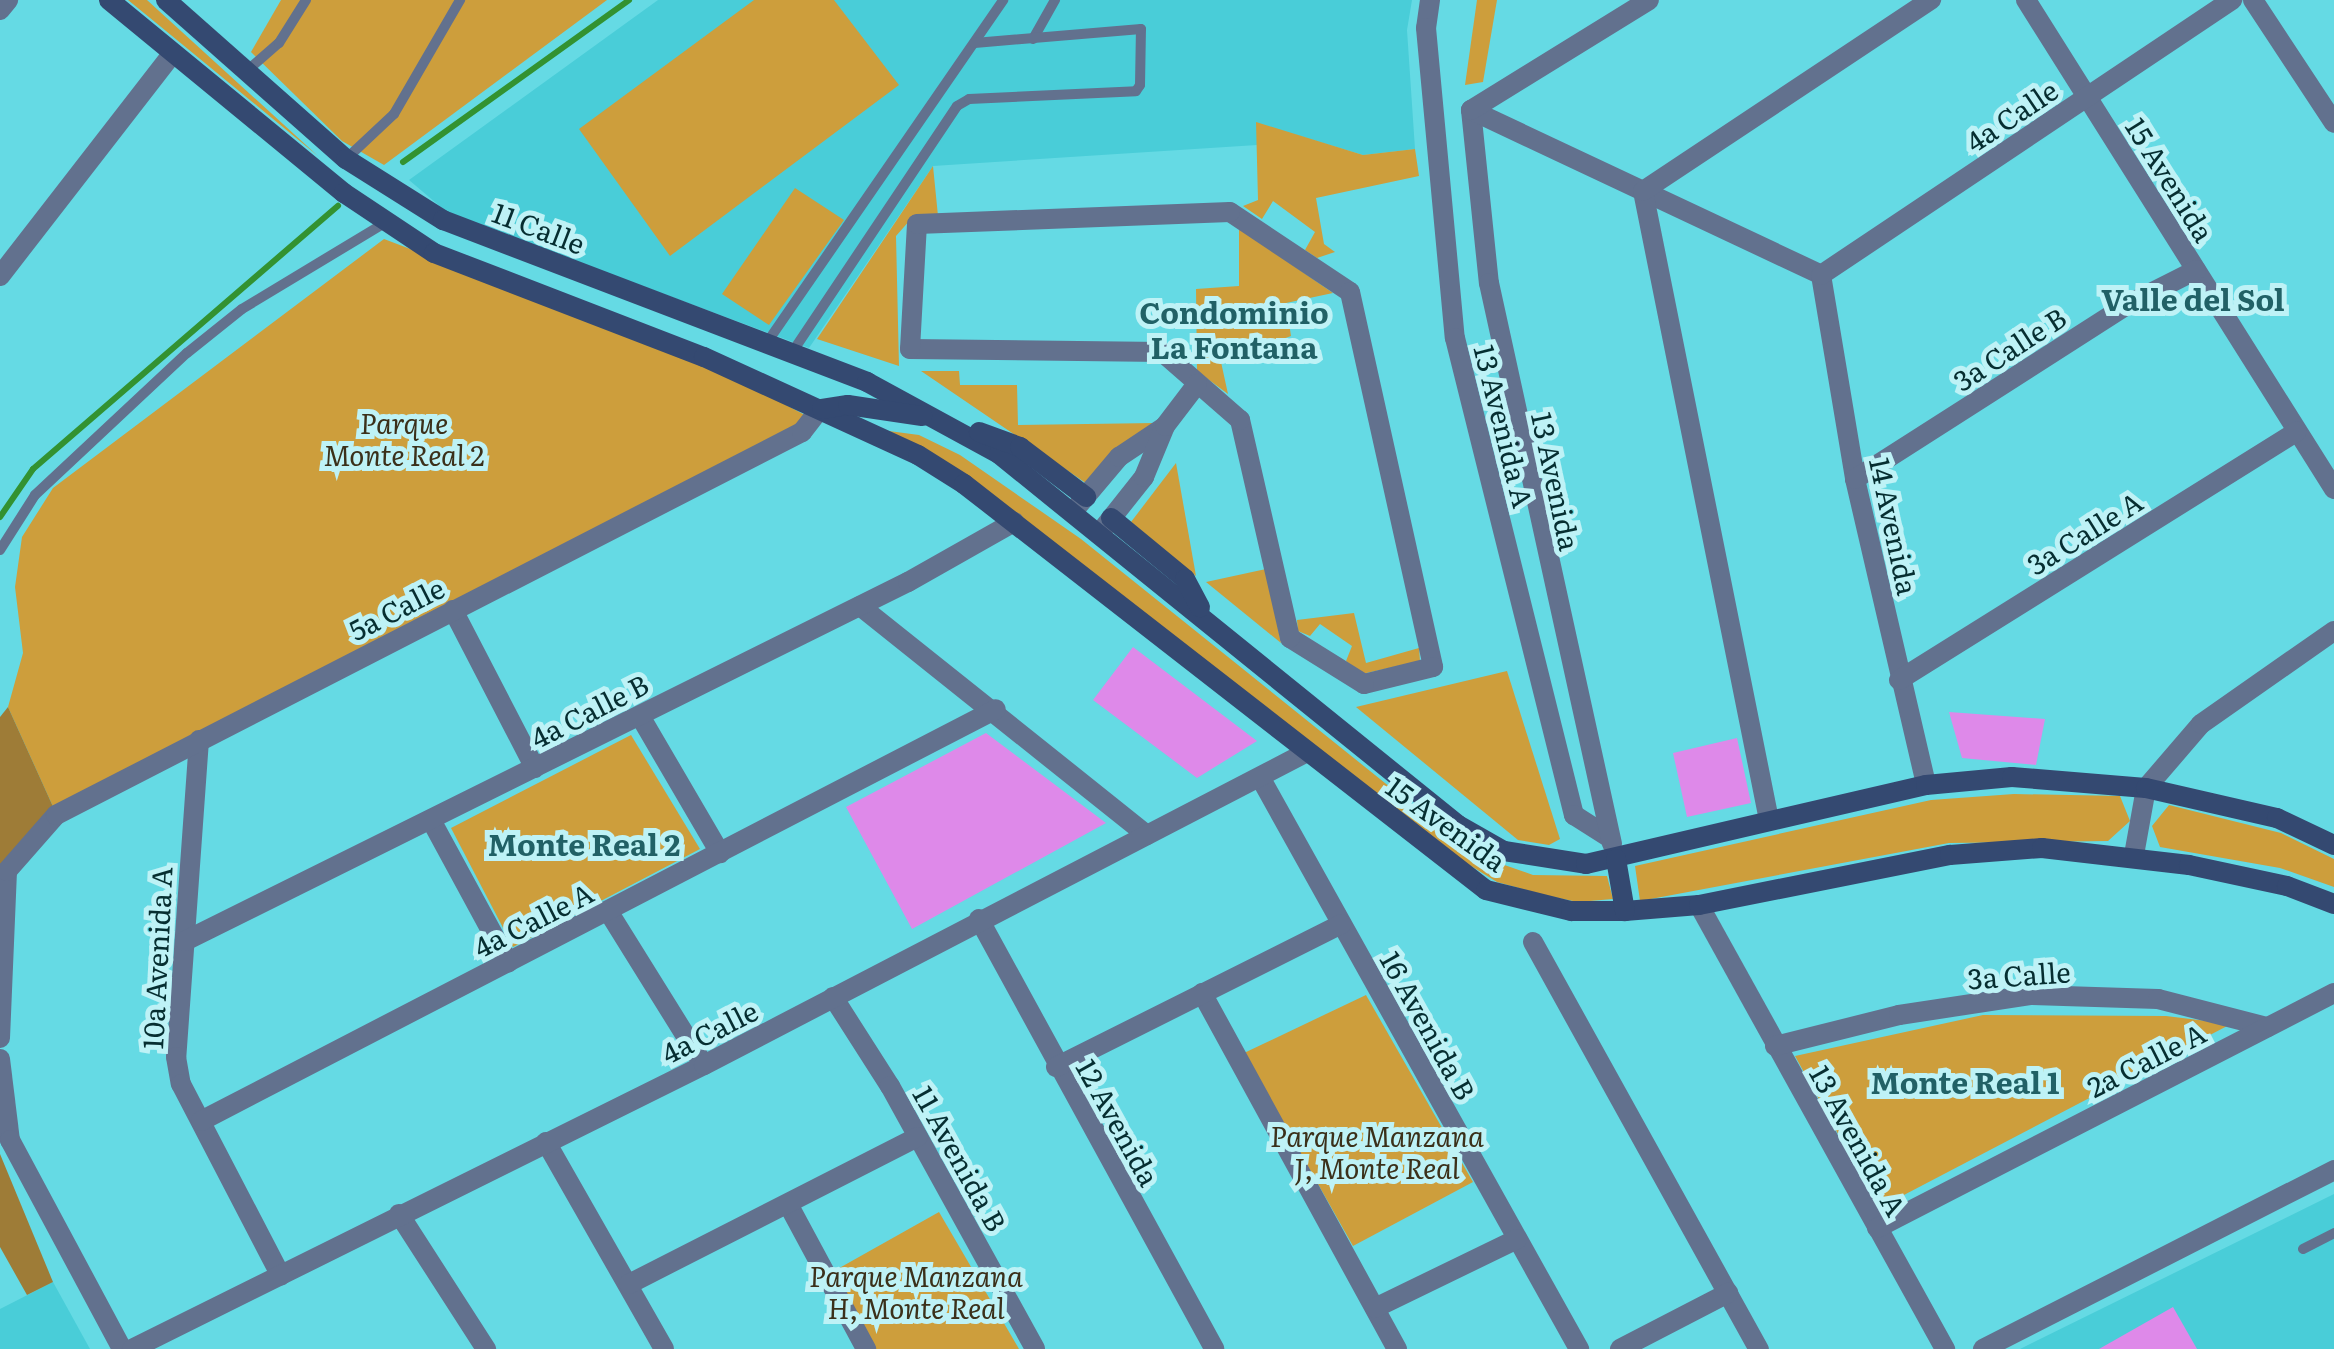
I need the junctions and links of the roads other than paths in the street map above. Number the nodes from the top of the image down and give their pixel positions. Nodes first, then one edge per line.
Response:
1 (8, 0) edge
2 (109, 0) edge
3 (166, 0) edge
4 (306, 0) edge
5 (460, 0) edge
6 (1003, 0) edge
7 (1056, 0) edge
8 (1430, 0) edge
9 (1649, 0) edge
10 (1931, 0) edge
11 (2026, 0) edge
12 (2232, 0) edge
13 (2253, 0) edge
14 (0, 10) edge
15 (1033, 39) junction
16 (974, 43) junction
17 (174, 53) junction
18 (250, 68) junction
19 (2087, 97) junction
20 (1471, 110) junction
21 (2334, 123) edge
22 (346, 158) junction
23 (1643, 191) junction
24 (387, 221) junction
25 (2196, 270) junction
26 (1822, 275) junction
27 (0, 276) edge
28 (766, 344) junction
29 (790, 355) junction
30 (1198, 384) junction
31 (820, 409) junction
32 (944, 420) junction
33 (1165, 426) junction
34 (2297, 431) junction
35 (1856, 479) junction
36 (2334, 489) edge
37 (1080, 504) junction
38 (1014, 522) junction
39 (1106, 525) junction
40 (0, 550) edge
41 (860, 606) junction
42 (453, 610) junction
43 (2334, 631) edge
44 (1899, 680) junction
45 (996, 710) junction
46 (640, 716) junction
47 (199, 740) junction
48 (1306, 752) junction
49 (535, 768) junction
50 (1261, 780) junction
51 (1926, 785) junction
52 (2146, 788) junction
53 (431, 820) junction
54 (1768, 820) junction
55 (1147, 835) junction
56 (1610, 838) junction
57 (2334, 845) edge
58 (720, 853) junction
59 (2134, 856) junction
60 (1616, 859) junction
61 (2334, 904) edge
62 (1698, 905) junction
63 (608, 911) junction
64 (1625, 912) junction
65 (979, 919) junction
66 (1340, 924) junction
67 (185, 941) junction
68 (1533, 942) dead end
69 (508, 962) junction
70 (2334, 993) edge
71 (1202, 994) junction
72 (833, 997) junction
73 (2268, 1028) junction
74 (0, 1038) edge
75 (1775, 1046) junction
76 (0, 1060) edge
77 (704, 1066) junction
78 (1056, 1067) junction
79 (201, 1121) junction
80 (918, 1136) junction
81 (546, 1142) junction
82 (2334, 1170) edge
83 (788, 1204) junction
84 (400, 1214) junction
85 (1877, 1228) junction
86 (2334, 1233) edge
87 (1517, 1238) junction
88 (2303, 1249) dead end
89 (281, 1276) junction
90 (628, 1284) junction
91 (1728, 1293) junction
92 (1374, 1308) junction
93 (122, 1349) edge
94 (132, 1349) edge
95 (486, 1349) edge
96 (664, 1349) edge
97 (866, 1349) edge
98 (1034, 1349) edge
99 (1214, 1349) edge
100 (1397, 1349) edge
101 (1579, 1349) edge
102 (1620, 1349) edge
103 (1759, 1349) edge
104 (1945, 1349) edge
105 (1982, 1349) edge

1 - 14 street
2 - 17 main road
3 - 18 main road, 11 Calle
4 - 18 lane
5 - 22 lane
6 - 16 lane
7 - 15 lane
8 - 56 street, 13 Avenida A
9 - 20 street
10 - 23 street
11 - 19 street, 15 Avenida
12 - 19 street, 4a Calle
13 - 21 street
15 - 16 lane
15 - 29 lane
16 - 28 lane
17 - 24 main road
17 - 27 street
18 - 22 main road, 11 Calle
19 - 25 street, 15 Avenida
19 - 26 street, 4a Calle
20 - 23 street
20 - 56 street, 13 Avenida
22 - 28 main road, 11 Calle
23 - 26 street
23 - 54 street
24 - 31 main road
24 - 40 lane
25 - 34 street, 15 Avenida
25 - 35 street, 3a Calle B
26 - 35 street, 14 Avenida
28 - 29 main road, 11 Calle
29 - 32 main road, 11 Calle
30 - 30 street
30 - 33 street
31 - 32 main road
31 - 38 main road, 15 Avenida
31 - 42 street, 5a Calle
32 - 37 main road, 15 Avenida
33 - 37 street
33 - 39 street
34 - 36 street, 15 Avenida
34 - 44 street, 3a Calle A
35 - 44 street, 14 Avenida
37 - 39 main road, 15 Avenida
38 - 41 street, 4a Calle B
38 - 48 main road, 15 Avenida
39 - 60 main road, 15 Avenida
41 - 45 street
41 - 46 street, 4a Calle B
42 - 47 street, 5a Calle
42 - 49 street
43 - 52 street
44 - 51 street, 14 Avenida
45 - 55 street
45 - 58 street, 4a Calle A
46 - 49 street, 4a Calle B
46 - 58 street
47 - 67 street, 10a Avenida A
47 - 74 street, 5a Calle
48 - 50 street, 4a Calle
48 - 64 main road, 15 Avenida
49 - 53 street, 4a Calle B
50 - 55 street, 4a Calle
50 - 66 street, 16 Avenida B
51 - 52 main road, 15 Avenida
51 - 54 main road, 15 Avenida
52 - 57 main road, 15 Avenida
52 - 59 street
53 - 67 street, 4a Calle B
53 - 69 street
54 - 60 main road, 15 Avenida
55 - 65 street, 4a Calle
56 - 60 street, 13 Avenida
58 - 63 street, 4a Calle A
59 - 61 main road, 15 Avenida
59 - 62 main road, 15 Avenida
60 - 64 main road
62 - 64 main road, 15 Avenida
62 - 75 street, 13 Avenida A
63 - 69 street, 4a Calle A
63 - 77 street
65 - 72 street, 4a Calle
65 - 78 street, 12 Avenida
66 - 71 street
66 - 87 street, 16 Avenida B
67 - 79 street, 10a Avenida A
68 - 91 street
69 - 79 street, 4a Calle A
70 - 73 street, 2a Calle A
71 - 78 street
71 - 92 street
72 - 77 street, 4a Calle
72 - 80 street, 11 Avenida B
73 - 75 street, 3a Calle
73 - 85 street, 2a Calle A
75 - 85 street, 13 Avenida A
76 - 93 street
77 - 81 street, 4a Calle
78 - 99 street, 12 Avenida
79 - 89 street, 10a Avenida A
80 - 83 street
80 - 98 street, 11 Avenida B
81 - 84 street, 4a Calle
81 - 90 street
82 - 105 street
83 - 90 street
83 - 97 street
84 - 89 street, 4a Calle
84 - 95 street
85 - 104 street, 13 Avenida A
86 - 88 lane
87 - 92 street
87 - 101 street, 16 Avenida B
89 - 94 street, 4a Calle
90 - 96 street
91 - 102 street
91 - 103 street
92 - 100 street

